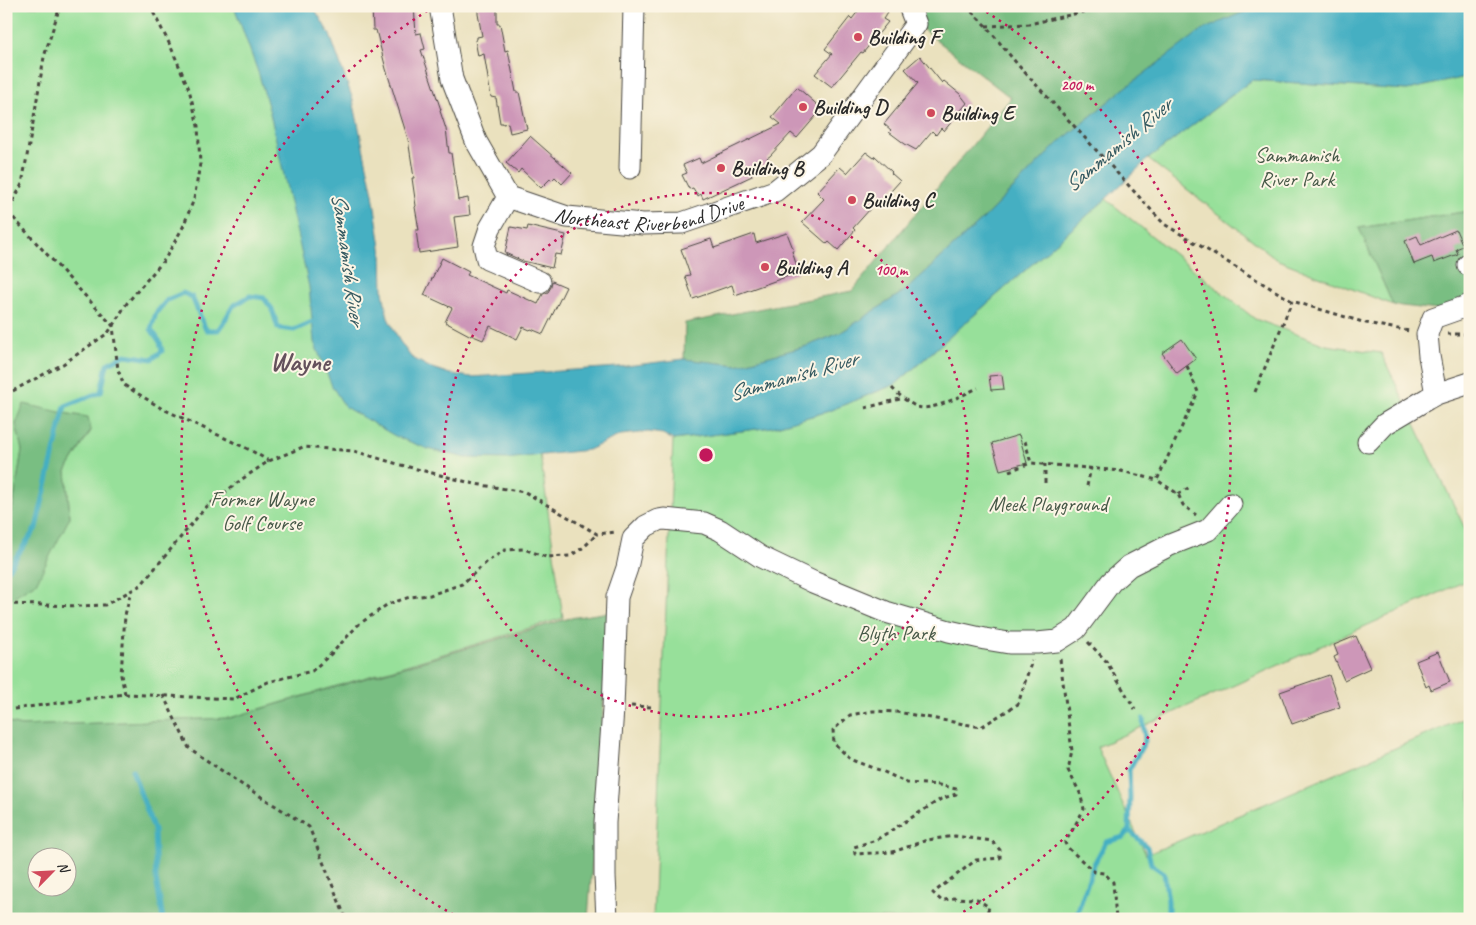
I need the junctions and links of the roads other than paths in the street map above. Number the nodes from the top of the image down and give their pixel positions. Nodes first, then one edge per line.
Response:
1 (440, 6) edge
2 (634, 6) edge
3 (912, 15) edge
4 (630, 168) dead end
5 (508, 197) junction
6 (540, 282) dead end
7 (1470, 305) edge
8 (1470, 383) edge
9 (1436, 394) junction
10 (1368, 442) dead end
11 (1231, 504) dead end
12 (607, 919) edge

1 - 5 street
2 - 4 street
3 - 5 street, Northeast Riverbend Drive
5 - 6 street
7 - 9 street
8 - 9 street
9 - 10 street
11 - 12 street

